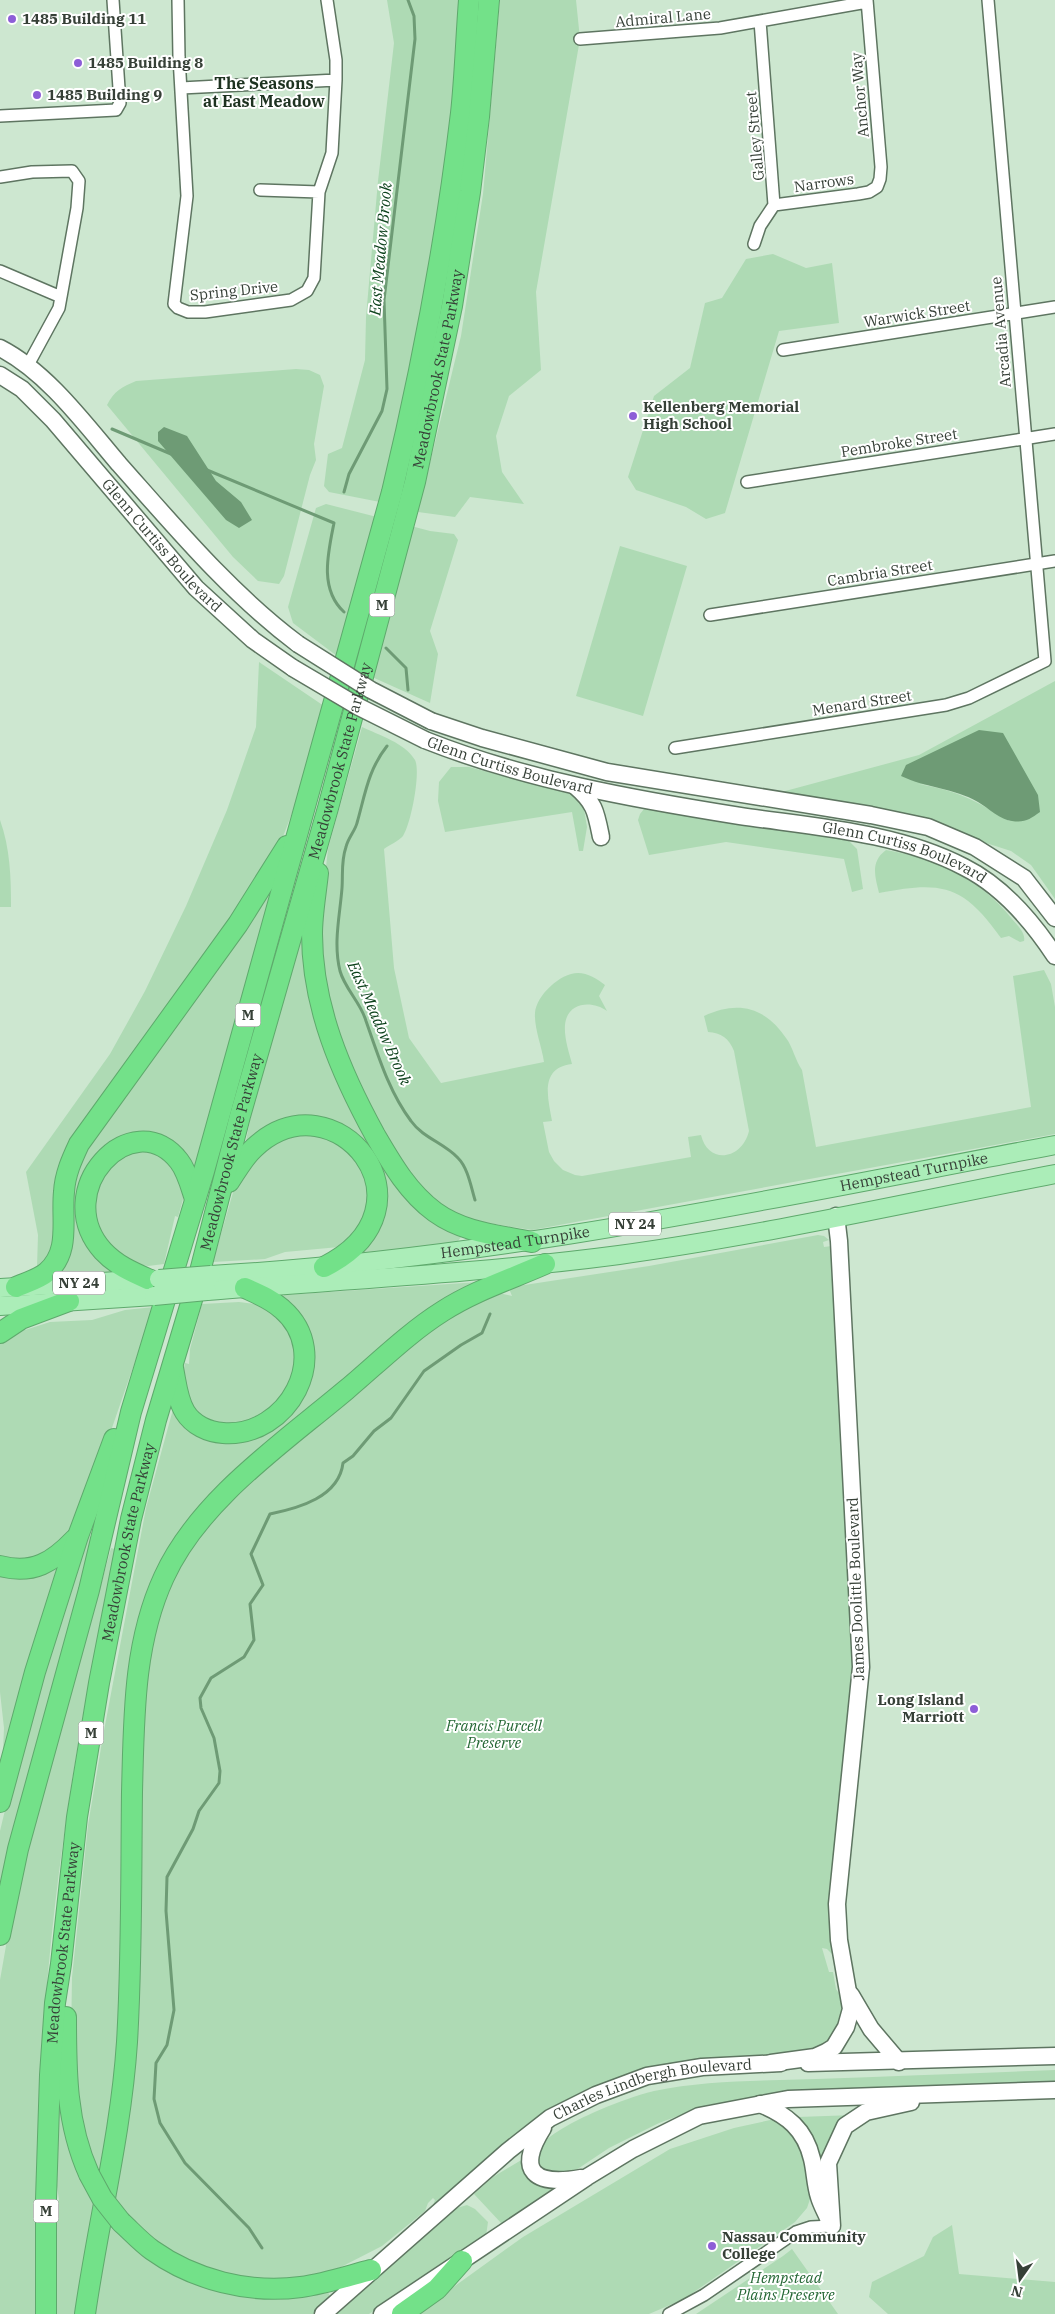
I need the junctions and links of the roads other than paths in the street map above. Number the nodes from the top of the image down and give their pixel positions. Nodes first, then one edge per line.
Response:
1 (113, 0) edge
2 (178, 0) edge
3 (327, 0) edge
4 (469, 0) edge
5 (489, 0) edge
6 (988, 0) edge
7 (867, 1) edge
8 (760, 21) junction
9 (580, 39) dead end
10 (336, 80) junction
11 (181, 88) junction
12 (0, 116) edge
13 (0, 177) edge
14 (260, 190) dead end
15 (881, 190) joint
16 (319, 192) junction
17 (774, 205) junction
18 (754, 244) dead end
19 (0, 272) edge
20 (61, 297) junction
21 (1055, 307) edge
22 (1015, 313) junction
23 (0, 348) edge
24 (783, 350) dead end
25 (28, 365) junction
26 (0, 375) edge
27 (1055, 434) edge
28 (1026, 438) junction
29 (747, 482) dead end
30 (1055, 561) edge
31 (1036, 564) junction
32 (710, 615) dead end
33 (1045, 661) joint
34 (674, 748) dead end
35 (524, 749) junction
36 (485, 761) junction
37 (575, 786) junction
38 (298, 830) junction
39 (320, 835) junction
40 (601, 837) dead end
41 (1055, 918) edge
42 (1055, 956) edge
43 (1055, 1145) edge
44 (1055, 1174) edge
45 (219, 1198) junction
46 (195, 1199) junction
47 (836, 1216) junction
48 (532, 1242) junction
49 (545, 1264) junction
50 (324, 1267) junction
51 (209, 1283) junction
52 (154, 1285) junction
53 (8, 1288) edge
54 (245, 1288) junction
55 (69, 1301) junction
56 (0, 1306) edge
57 (160, 1317) junction
58 (0, 1333) edge
59 (173, 1363) junction
60 (78, 1536) junction
61 (0, 1566) edge
62 (0, 1802) edge
63 (0, 1935) edge
64 (63, 1941) junction
65 (849, 1990) junction
66 (1055, 2056) edge
67 (899, 2062) junction
68 (771, 2063) junction
69 (1055, 2090) edge
70 (956, 2093) junction
71 (760, 2104) junction
72 (550, 2118) junction
73 (587, 2177) junction
74 (832, 2226) junction
75 (462, 2260) junction
76 (371, 2270) junction
77 (46, 2314) edge
78 (85, 2314) edge
79 (323, 2314) edge
80 (382, 2314) edge
81 (402, 2314) edge
82 (669, 2314) edge

1 - 12 street
2 - 11 street, Spring Drive
3 - 10 street, Spring Drive
4 - 38 highway, Meadowbrook State Parkway / M
5 - 39 highway, Meadowbrook State Parkway / M
6 - 22 street, Arcadia Avenue
7 - 8 street, Admiral Lane
7 - 15 street, Anchor Way
8 - 9 street, Admiral Lane
8 - 17 street, Galley Street
10 - 11 street
10 - 16 street, Spring Drive
11 - 16 street, Spring Drive
13 - 20 street
14 - 16 street
15 - 17 street, Narrows
17 - 18 street
19 - 20 street
20 - 25 street
21 - 22 street, Warwick Street
22 - 24 street, Warwick Street
22 - 28 street, Arcadia Avenue
23 - 25 main road, Glenn Curtiss Boulevard
25 - 35 main road, Glenn Curtiss Boulevard, bridge
26 - 36 main road, Glenn Curtiss Boulevard, bridge
27 - 28 street, Pembroke Street
28 - 29 street, Pembroke Street
28 - 31 street, Arcadia Avenue
30 - 31 street, Cambria Street
31 - 32 street, Cambria Street
31 - 33 street, Arcadia Avenue
33 - 34 street, Menard Street
35 - 36 main road
35 - 41 main road, Glenn Curtiss Boulevard
36 - 37 main road, Glenn Curtiss Boulevard
37 - 40 main road
37 - 42 main road, Glenn Curtiss Boulevard
38 - 46 highway, Meadowbrook State Parkway / M
38 - 53 highway
39 - 45 highway, Meadowbrook State Parkway / M
39 - 48 highway
43 - 48 main road, Hempstead Turnpike / NY 24
44 - 47 main road, Hempstead Turnpike / NY 24
45 - 50 highway
45 - 59 highway, Meadowbrook State Parkway / M
46 - 52 highway
46 - 57 highway, Meadowbrook State Parkway / M
47 - 49 main road, Hempstead Turnpike / NY 24
47 - 65 main road, James Doolittle Boulevard
48 - 50 main road, Hempstead Turnpike / NY 24
49 - 54 main road, Hempstead Turnpike / NY 24
49 - 78 highway
50 - 51 main road, Hempstead Turnpike / NY 24
51 - 52 main road, Hempstead Turnpike / NY 24, bridge
51 - 54 main road, Hempstead Turnpike / NY 24
52 - 53 main road, Hempstead Turnpike / NY 24
52 - 55 main road, Hempstead Turnpike / NY 24
54 - 59 highway
55 - 56 main road, Hempstead Turnpike / NY 24
55 - 58 highway
57 - 60 highway
57 - 63 highway, Meadowbrook State Parkway / M
59 - 64 highway, Meadowbrook State Parkway / M
60 - 61 highway
60 - 62 highway
64 - 76 highway, bridge
64 - 77 highway, Meadowbrook State Parkway / M
65 - 67 main road, James Doolittle Boulevard
65 - 68 main road, James Doolittle Boulevard
66 - 67 main road, Charles Lindbergh Boulevard
67 - 68 main road, Charles Lindbergh Boulevard
68 - 72 main road, Charles Lindbergh Boulevard
69 - 70 main road
70 - 71 main road
70 - 74 main road
71 - 73 main road
71 - 74 main road
72 - 73 main road
72 - 76 main road, Charles Lindbergh Boulevard
73 - 75 main road
74 - 82 street
75 - 80 main road
75 - 81 highway
76 - 79 main road, Charles Lindbergh Boulevard

